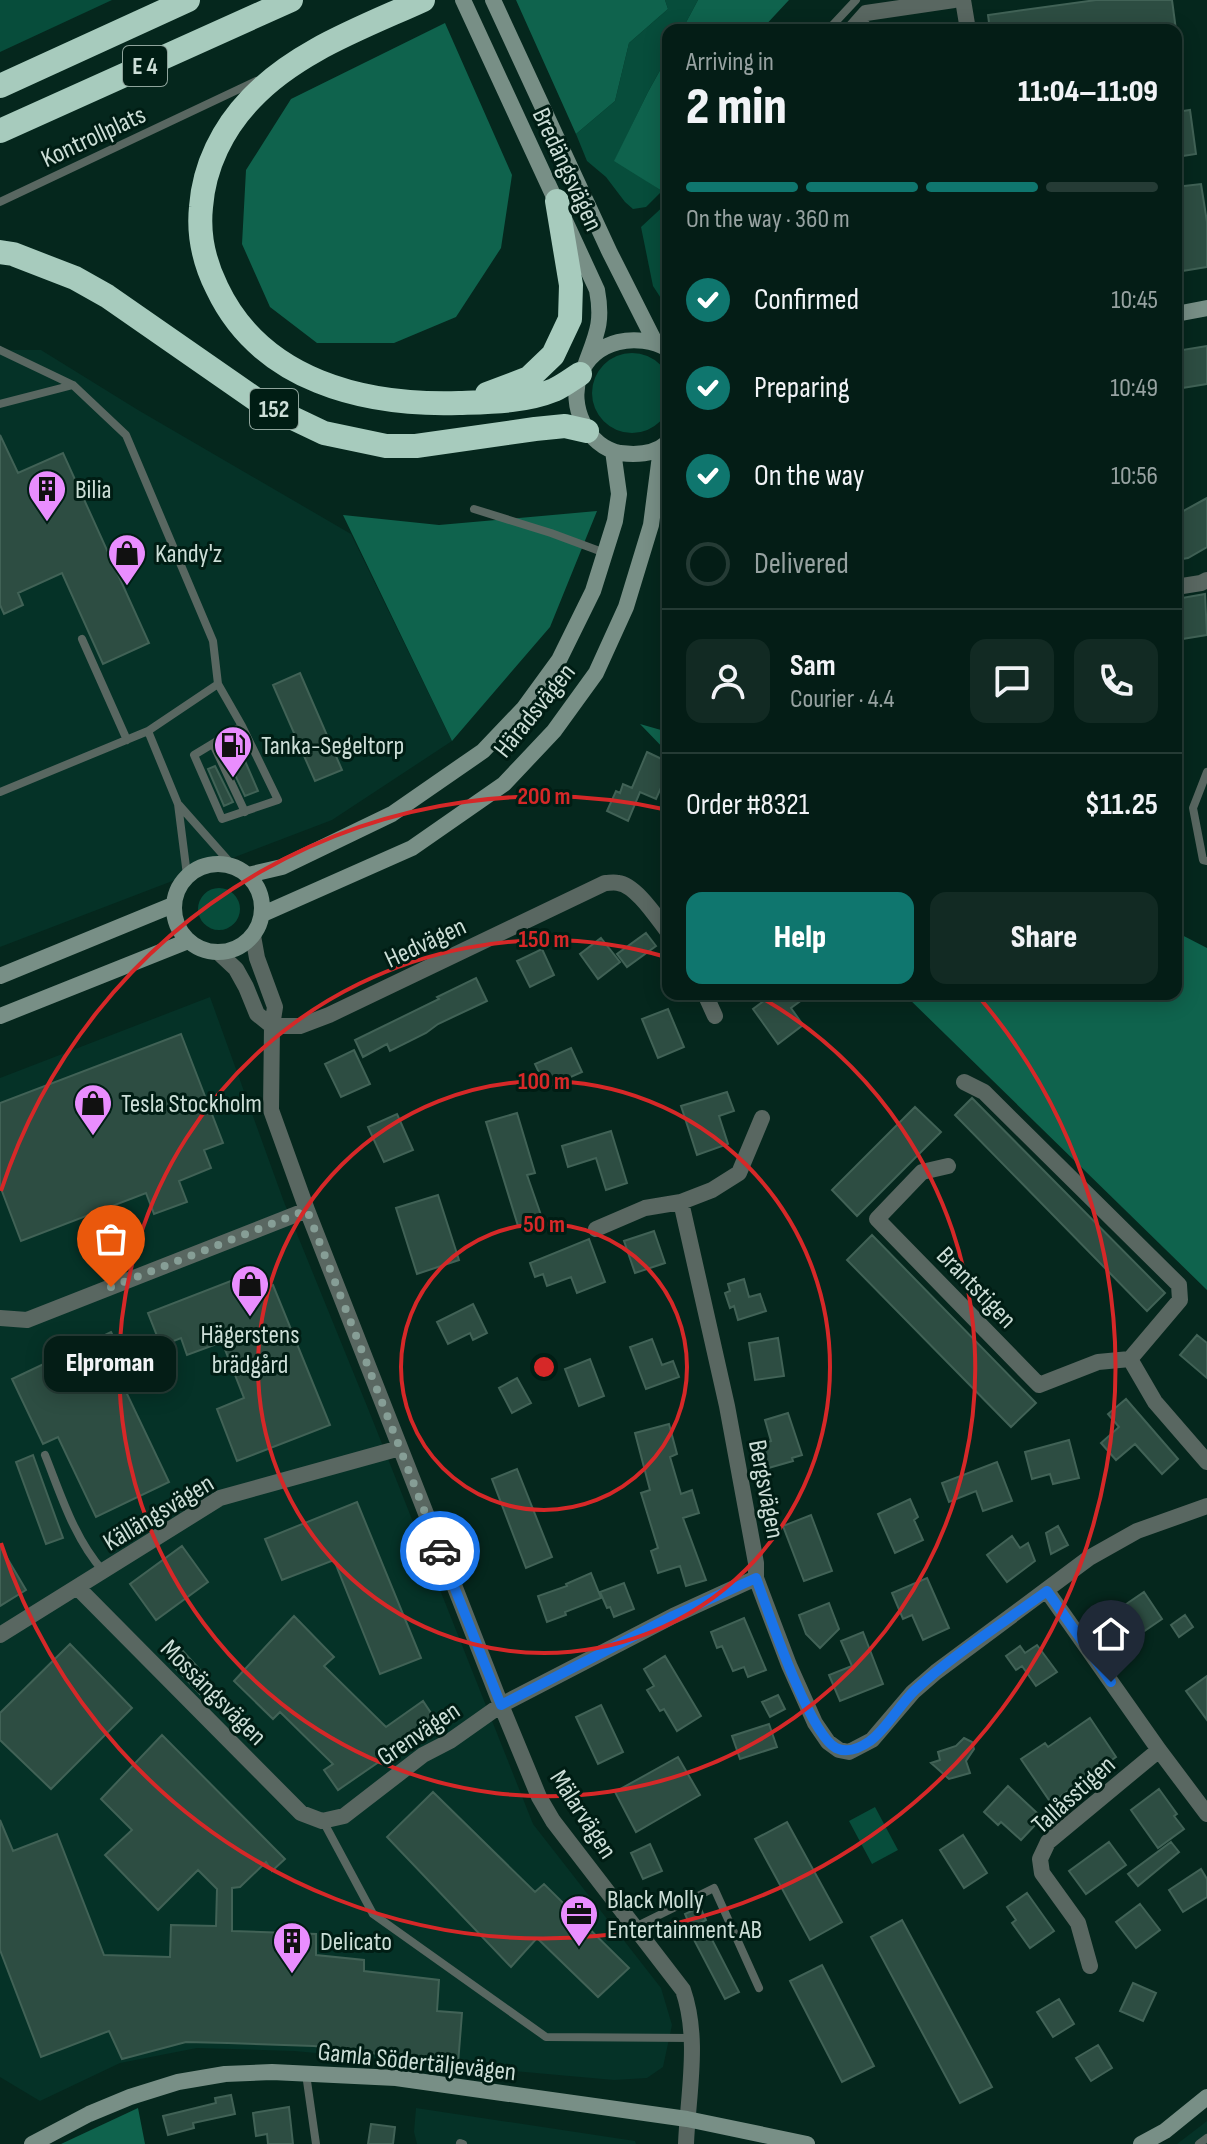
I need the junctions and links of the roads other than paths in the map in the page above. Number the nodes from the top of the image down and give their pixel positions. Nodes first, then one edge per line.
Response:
1 (188, 0) edge
2 (291, 0) edge
3 (423, 0) edge
4 (463, 0) edge
5 (493, 0) edge
6 (856, 0) edge
7 (954, 0) edge
8 (963, 0) edge
9 (834, 24) edge
10 (856, 24) edge
11 (967, 24) edge
12 (290, 65) junction
13 (0, 86) edge
14 (0, 131) edge
15 (557, 201) junction
16 (0, 202) edge
17 (0, 252) edge
18 (1207, 308) edge
19 (1182, 313) edge
20 (662, 346) edge
21 (0, 350) edge
22 (583, 368) junction
23 (73, 385) junction
24 (465, 403) junction
25 (0, 404) edge
26 (587, 431) junction
27 (662, 447) edge
28 (613, 451) junction
29 (662, 463) edge
30 (474, 509) dead end
31 (605, 553) junction
32 (1207, 580) edge
33 (1182, 586) edge
34 (82, 639) dead end
35 (218, 684) junction
36 (242, 726) junction
37 (148, 731) junction
38 (127, 740) junction
39 (213, 744) junction
40 (1207, 772) edge
41 (0, 792) edge
42 (178, 804) junction
43 (245, 812) junction
44 (1207, 861) edge
45 (240, 870) junction
46 (187, 875) junction
47 (173, 905) junction
48 (263, 914) junction
49 (662, 924) edge
50 (253, 936) junction
51 (188, 941) junction
52 (220, 954) junction
53 (0, 976) edge
54 (708, 1000) edge
55 (0, 1016) edge
56 (715, 1016) dead end
57 (272, 1026) junction
58 (964, 1082) dead end
59 (762, 1118) dead end
60 (948, 1166) dead end
61 (681, 1202) junction
62 (307, 1210) junction
63 (596, 1229) dead end
64 (0, 1318) edge
65 (1130, 1359) junction
66 (400, 1448) junction
67 (45, 1455) dead end
68 (1207, 1462) edge
69 (1207, 1506) edge
70 (104, 1571) junction
71 (756, 1578) junction
72 (78, 1588) junction
73 (1047, 1591) junction
74 (0, 1635) edge
75 (501, 1705) junction
76 (1159, 1750) junction
77 (1207, 1814) edge
78 (322, 1821) junction
79 (635, 1927) junction
80 (1090, 1966) dead end
81 (759, 1988) dead end
82 (692, 2038) junction
83 (306, 2073) junction
84 (1207, 2097) edge
85 (687, 2119) junction
86 (1207, 2138) edge
87 (32, 2144) edge
88 (316, 2144) edge
89 (686, 2144) edge
90 (807, 2144) edge
91 (1141, 2144) edge
92 (1199, 2144) edge

1 - 13 highway, E 4
2 - 14 highway, E 4
3 - 12 highway
4 - 15 main road, Bredängsvägen
5 - 20 main road, Bredängsvägen
6 - 9 lane
7 - 10 street
8 - 11 street
12 - 16 lane, Kontrollplats
12 - 24 highway
15 - 22 main road, Bredängsvägen
15 - 24 highway
17 - 26 highway, 152
18 - 19 main road
20 - 22 main road
21 - 23 lane
22 - 24 highway
22 - 26 main road, Bredängsvägen
23 - 25 lane
23 - 35 lane
26 - 28 main road
27 - 28 main road
28 - 31 main road, Häradsvägen
29 - 48 main road, Häradsvägen
30 - 31 lane
31 - 45 main road, Häradsvägen
32 - 33 street
34 - 38 lane
35 - 36 lane
35 - 37 lane
36 - 39 lane
36 - 43 lane
37 - 38 lane
37 - 42 lane
38 - 41 lane
39 - 43 lane
39 - 43 lane
40 - 44 lane
42 - 45 lane
42 - 46 lane
45 - 46 main road
45 - 48 main road
46 - 47 main road
47 - 51 main road
47 - 53 main road
48 - 50 main road
49 - 57 street, Hedvägen
50 - 52 main road
50 - 57 street, Mälarvägen
51 - 52 main road
51 - 55 main road
52 - 57 street
54 - 56 street
57 - 62 street, Mälarvägen
58 - 65 street
59 - 61 street
60 - 65 street, Brantstigen
61 - 63 street
61 - 71 street, Bergsvägen
62 - 64 street
62 - 66 street, Mälarvägen
65 - 68 street
66 - 70 street, Källängsvägen
66 - 75 street, Mälarvägen
67 - 70 lane
69 - 73 street, Bergsvägen
70 - 72 street, Källängsvägen
71 - 73 street, Bergsvägen
71 - 75 street, Grenvägen
72 - 74 street, Källängsvägen
72 - 78 street, Mossängsvägen
73 - 76 street
75 - 78 street, Grenvägen
75 - 79 street, Mälarvägen
76 - 77 street
76 - 80 street, Tallåsstigen
78 - 82 lane
79 - 81 lane
79 - 82 street, Mälarvägen
82 - 85 street, Mälarvägen
83 - 85 main road, Gamla Södertäljevägen
83 - 87 main road, Gamla Södertäljevägen
83 - 88 lane
84 - 91 main road
85 - 89 street, Mälarvägen
85 - 90 main road, Gamla Södertäljevägen
86 - 92 lane

